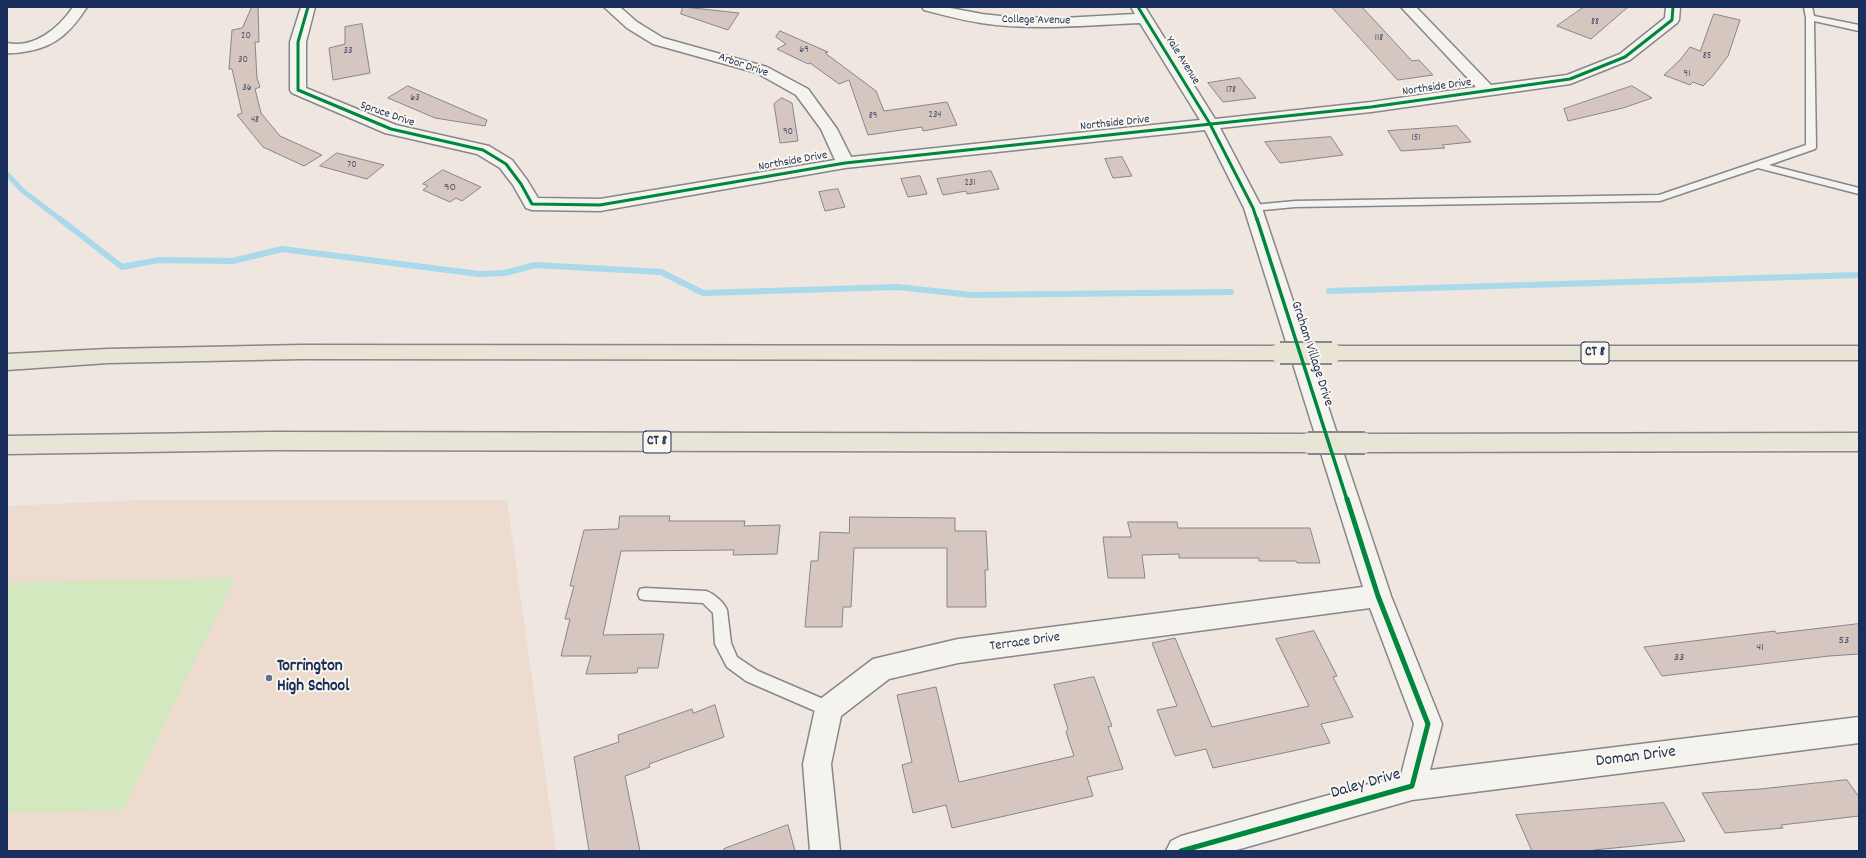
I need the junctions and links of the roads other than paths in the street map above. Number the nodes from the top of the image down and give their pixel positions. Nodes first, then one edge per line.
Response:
1 (80, 7) edge
2 (308, 7) edge
3 (611, 7) edge
4 (929, 7) edge
5 (1408, 7) edge
6 (1673, 7) edge
7 (1808, 7) edge
8 (1141, 12) edge
9 (1810, 18) junction
10 (1859, 28) edge
11 (7, 48) edge
12 (1488, 91) junction
13 (1210, 124) junction
14 (845, 163) junction
15 (1758, 165) junction
16 (1859, 191) edge
17 (532, 204) joint
18 (1253, 208) junction
19 (1859, 353) edge
20 (7, 362) edge
21 (1859, 442) edge
22 (7, 445) edge
23 (645, 594) dead end
24 (1378, 596) junction
25 (829, 709) junction
26 (1859, 730) edge
27 (1412, 786) junction
28 (1197, 849) edge
29 (826, 851) edge

1 - 11 street
2 - 17 street, Spruce Drive
3 - 14 street, Arbor Drive
4 - 8 street, College Avenue
5 - 12 street
6 - 12 street, Northside Drive
7 - 9 lane
8 - 13 street, Yale Avenue
9 - 10 lane
9 - 15 lane
12 - 13 street, Northside Drive
13 - 14 street, Northside Drive
13 - 18 street, Graham Village Drive
14 - 17 street, Northside Drive
15 - 16 lane
15 - 18 lane
18 - 24 street, Graham Village Drive
19 - 20 highway, CT 8, bridge
21 - 22 highway, CT 8, bridge
23 - 25 lane
24 - 25 street, Terrace Drive
24 - 27 street, Daley Drive
25 - 29 street
26 - 27 street, Doman Drive
27 - 28 street, Daley Drive

